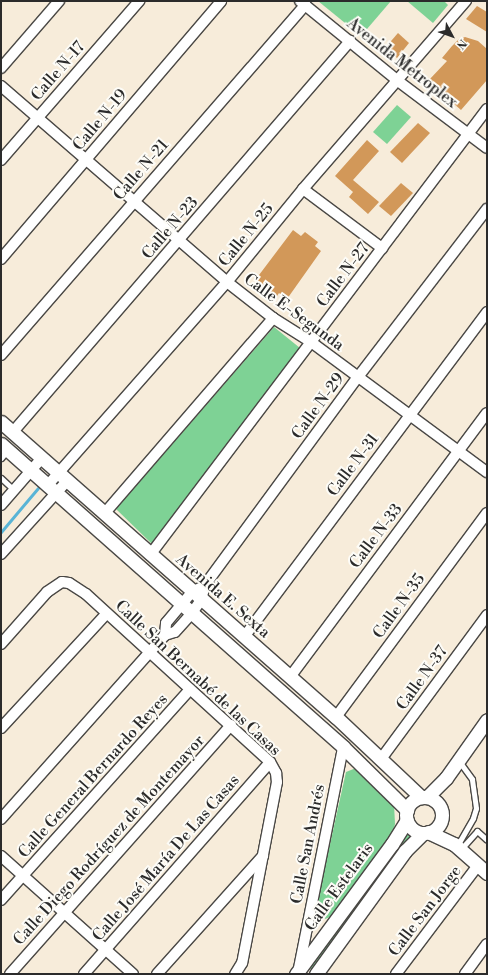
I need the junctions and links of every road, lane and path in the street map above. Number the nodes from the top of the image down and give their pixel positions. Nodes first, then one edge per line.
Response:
1 (60, 1) edge
2 (139, 1) edge
3 (221, 1) edge
4 (466, 1) edge
5 (302, 3) edge
6 (350, 42) junction
7 (1, 68) edge
8 (398, 81) junction
9 (1, 86) edge
10 (487, 109) edge
11 (37, 118) junction
12 (468, 134) junction
13 (487, 148) edge
14 (1, 160) edge
15 (86, 160) junction
16 (303, 189) junction
17 (134, 202) junction
18 (487, 209) edge
19 (179, 241) junction
20 (382, 248) junction
21 (1, 259) edge
22 (227, 282) junction
23 (487, 312) edge
24 (274, 318) junction
25 (311, 342) junction
26 (1, 354) edge
27 (358, 377) junction
28 (487, 413) edge
29 (410, 414) junction
30 (1, 422) edge
31 (12, 433) junction
32 (3, 451) edge
33 (459, 451) junction
34 (41, 459) junction
35 (30, 471) junction
36 (487, 472) edge
37 (1, 478) edge
38 (62, 478) junction
39 (14, 490) junction
40 (51, 490) junction
41 (1, 505) edge
42 (487, 513) edge
43 (104, 514) junction
44 (1, 554) edge
45 (150, 555) junction
46 (196, 596) junction
47 (186, 609) junction
48 (107, 613) junction
49 (487, 615) edge
50 (244, 637) junction
51 (1, 644) edge
52 (150, 653) junction
53 (290, 676) junction
54 (190, 689) junction
55 (336, 717) junction
56 (487, 720) edge
57 (231, 725) junction
58 (1, 728) edge
59 (343, 746) junction
60 (381, 759) junction
61 (458, 760) junction
62 (270, 762) junction
63 (446, 778) junction
64 (424, 797) junction
65 (441, 813) junction
66 (407, 815) junction
67 (1, 819) edge
68 (425, 832) junction
69 (487, 840) edge
70 (457, 847) junction
71 (1, 856) edge
72 (263, 856) junction
73 (482, 869) edge
74 (23, 876) junction
75 (1, 900) edge
76 (64, 913) junction
77 (487, 944) edge
78 (106, 950) junction
79 (297, 972) edge
80 (10, 974) edge
81 (84, 974) edge
82 (133, 974) edge
83 (157, 974) edge
84 (235, 974) edge
85 (316, 974) edge
86 (396, 974) edge
87 (465, 974) edge

1 - 7 street
2 - 11 street, Calle N-17
3 - 15 street, Calle N-19
4 - 8 street, Calle N-25
5 - 6 street, Avenida Metroplex
5 - 17 street, Calle N-21
6 - 8 street, Avenida Metroplex
6 - 19 street, Calle N-23
8 - 12 street, Avenida Metroplex
8 - 16 street, Calle N-25
9 - 11 street, Calle E-Segunda
10 - 12 street, Calle N-27
11 - 14 street, Calle N-17
11 - 15 street, Calle E-Segunda
12 - 13 street, Avenida Metroplex
12 - 20 street, Calle N-27
15 - 17 street, Calle E-Segunda
15 - 21 street, Calle N-19
16 - 20 street
16 - 22 street, Calle N-25
17 - 19 street, Calle E-Segunda
17 - 26 street, Calle N-21
18 - 27 street, Calle N-29
19 - 22 street, Calle E-Segunda
19 - 31 street, Calle N-23
20 - 25 street, Calle N-27
22 - 24 street, Calle E-Segunda
22 - 38 street, Calle N-25
23 - 29 street, Calle N-31
24 - 25 street, Calle E-Segunda
24 - 43 street
25 - 27 street, Calle E-Segunda
25 - 45 street, Calle N-27
27 - 29 street, Calle E-Segunda
27 - 46 street, Calle N-29
28 - 33 street, Calle N-33
29 - 33 street, Calle E-Segunda
29 - 50 street, Calle N-31
30 - 31 street, Avenida E. Sexta
31 - 34 street, Avenida E. Sexta
32 - 35 street
33 - 36 street, Calle E-Segunda
33 - 53 street, Calle N-33
34 - 35 street
34 - 38 street, Avenida E. Sexta
35 - 39 street
35 - 40 street
37 - 39 lane
38 - 40 street, Calle N-25
38 - 43 street, Avenida E. Sexta
39 - 41 street
40 - 44 street, Calle N-25
40 - 47 street
42 - 55 street, Calle N-35
43 - 45 street, Avenida E. Sexta
45 - 46 street, Avenida E. Sexta
46 - 47 street
46 - 50 street, Avenida E. Sexta
47 - 52 street
47 - 59 street
48 - 51 street, Calle San Bernabé de las Casas
48 - 52 street, Calle San Bernabé de las Casas
48 - 58 street
49 - 60 street, Calle N-37
50 - 53 street, Avenida E. Sexta
52 - 54 street, Calle San Bernabé de las Casas
52 - 67 street
53 - 55 street, Avenida E. Sexta
54 - 57 street, Calle San Bernabé de las Casas
54 - 74 street, Calle General Bernardo Reyes
55 - 60 street, Avenida E. Sexta
56 - 61 street
57 - 62 street, Calle San Bernabé de las Casas
57 - 76 street, Calle Diego Rodríguez de Montemayor
59 - 66 street
59 - 79 street, Calle San Andrés
60 - 64 street, Avenida E. Sexta
61 - 63 street
61 - 70 lane
62 - 72 street, Calle San Bernabé de las Casas
62 - 78 street, Calle José María De Las Casas
63 - 64 street
63 - 65 street
64 - 65 street
64 - 66 street
65 - 68 street
65 - 70 street
66 - 68 street
66 - 79 street, Calle Estelaris
68 - 70 street
68 - 85 street, Calle Estelaris
69 - 70 lane
70 - 73 street
71 - 74 street
72 - 83 street
72 - 84 street, Calle San Bernabé de las Casas
73 - 86 street, Calle San Jorge
74 - 75 street, Calle General Bernardo Reyes
74 - 76 street
76 - 78 street
76 - 80 street, Calle Diego Rodríguez de Montemayor
77 - 87 street
78 - 81 street, Calle José María De Las Casas
78 - 82 street

